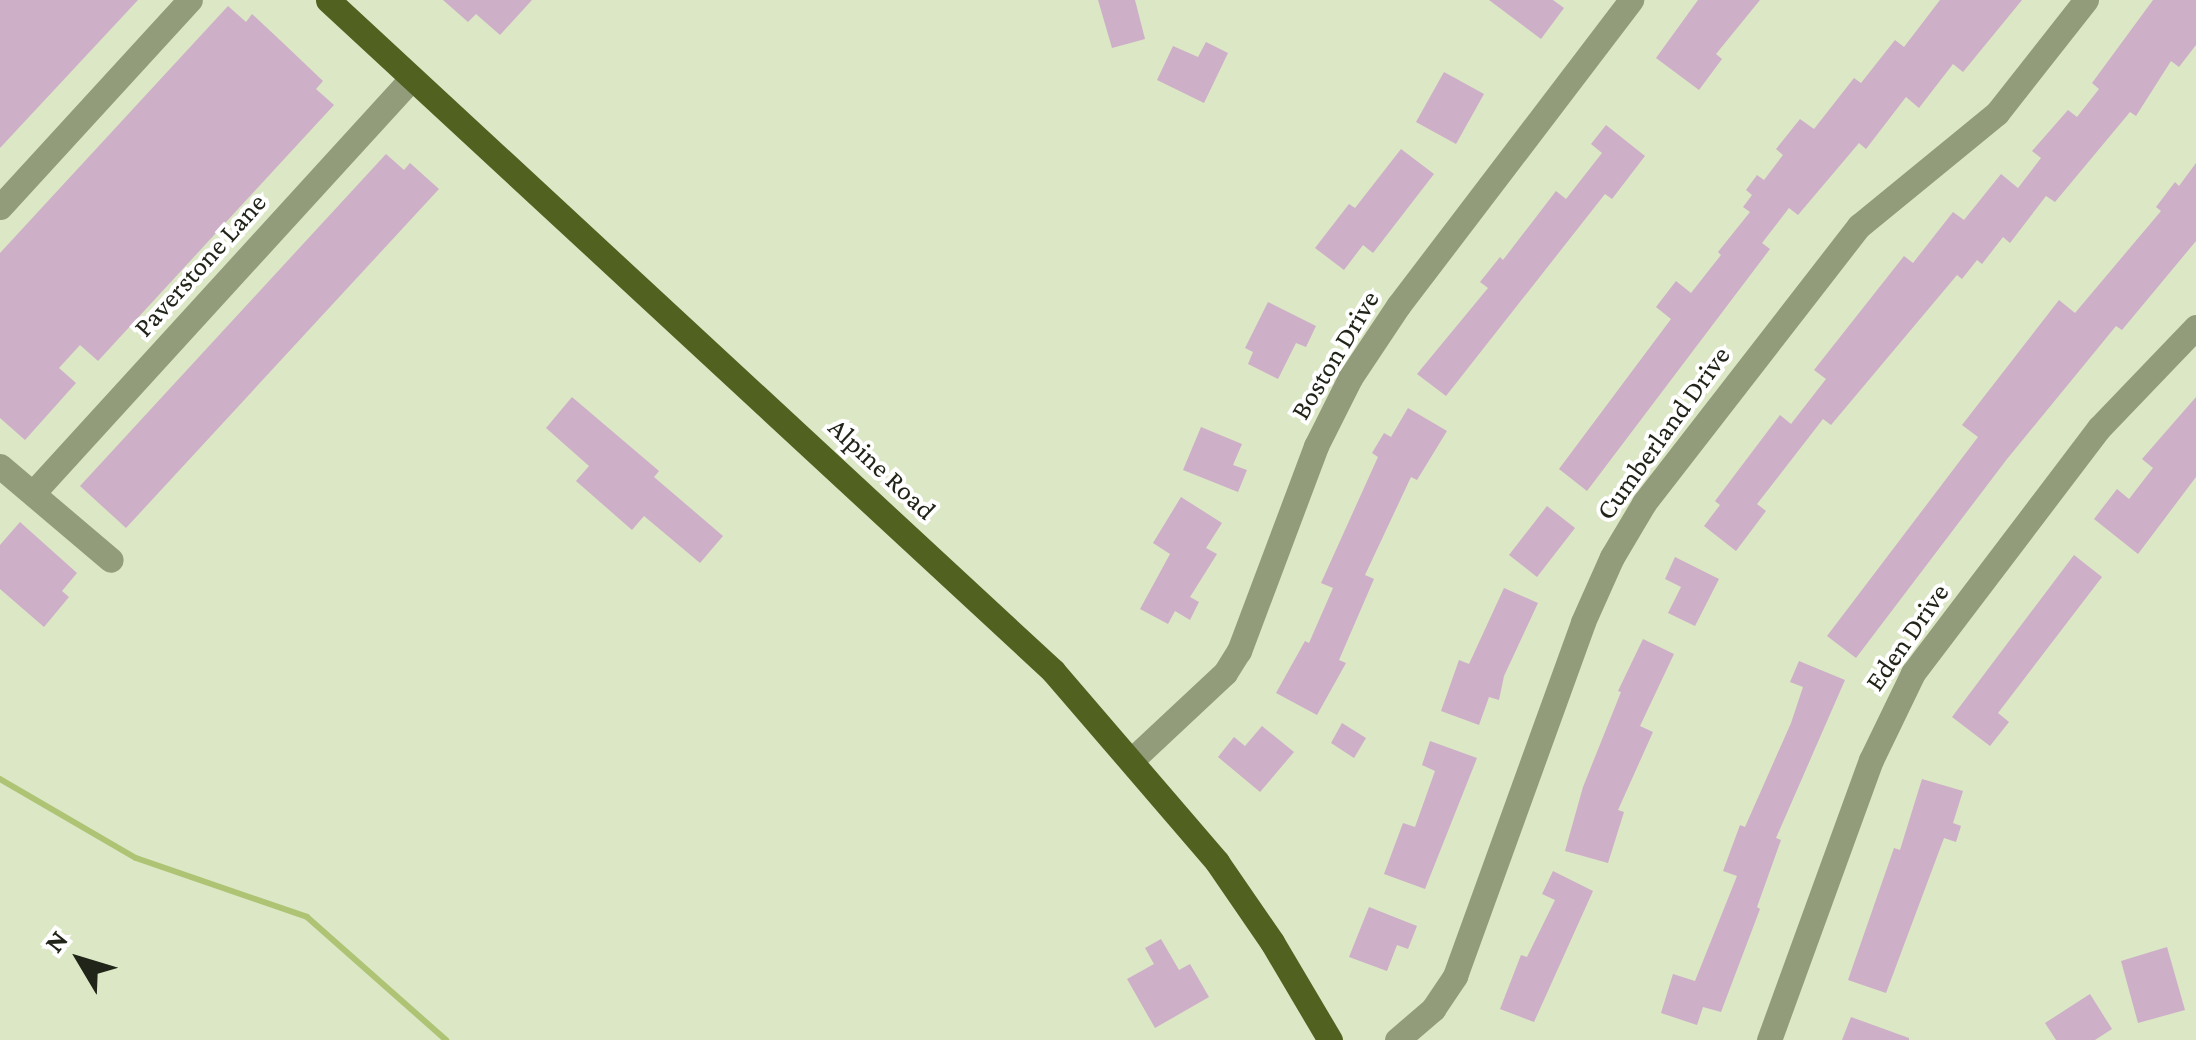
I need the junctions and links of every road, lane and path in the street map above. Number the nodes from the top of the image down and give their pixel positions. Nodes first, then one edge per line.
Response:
1 (190, 0) edge
2 (328, 0) edge
3 (1632, 0) edge
4 (2086, 0) edge
5 (412, 78) junction
6 (0, 208) edge
7 (2196, 327) edge
8 (0, 466) edge
9 (33, 493) junction
10 (111, 560) dead end
11 (1132, 759) junction
12 (1330, 1040) edge
13 (1397, 1040) edge
14 (1769, 1040) edge

1 - 6 street
2 - 5 main road, Alpine Road
3 - 11 street, Boston Drive
4 - 13 street, Cumberland Drive
5 - 9 street, Paverstone Lane
5 - 11 main road, Alpine Road
7 - 14 street, Eden Drive
8 - 9 street
9 - 10 street
11 - 12 main road, Alpine Road

